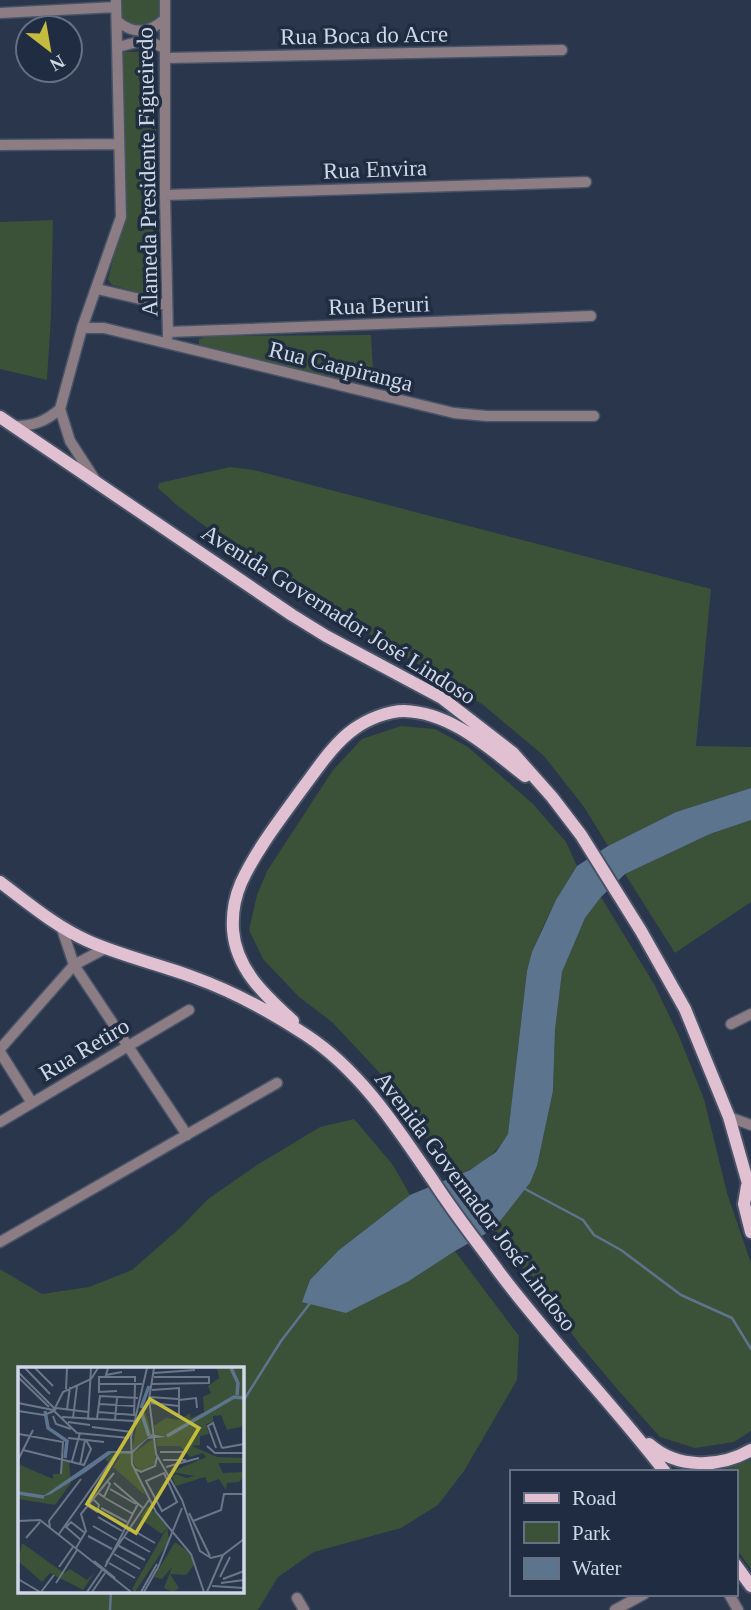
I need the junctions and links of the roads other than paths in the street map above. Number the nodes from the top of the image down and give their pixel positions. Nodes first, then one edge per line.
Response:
1 (165, 0) edge
2 (116, 4) edge
3 (0, 13) edge
4 (165, 19) junction
5 (117, 21) junction
6 (118, 47) junction
7 (562, 50) dead end
8 (166, 53) junction
9 (119, 144) junction
10 (0, 145) edge
11 (586, 181) dead end
12 (165, 195) junction
13 (96, 291) junction
14 (166, 305) junction
15 (591, 316) dead end
16 (82, 328) junction
17 (104, 328) junction
18 (168, 332) junction
19 (168, 343) junction
20 (60, 410) junction
21 (594, 416) dead end
22 (0, 417) edge
23 (12, 426) junction
24 (98, 484) junction
25 (552, 797) junction
26 (0, 882) edge
27 (61, 926) junction
28 (106, 948) junction
29 (74, 965) junction
30 (189, 1010) dead end
31 (751, 1014) edge
32 (731, 1024) dead end
33 (309, 1036) junction
34 (128, 1046) junction
35 (0, 1050) edge
36 (277, 1083) dead end
37 (32, 1103) junction
38 (729, 1117) junction
39 (0, 1122) edge
40 (751, 1125) edge
41 (187, 1135) junction
42 (749, 1188) edge
43 (751, 1232) edge
44 (0, 1242) edge
45 (635, 1433) junction
46 (751, 1450) edge
47 (663, 1470) edge
48 (737, 1566) edge
49 (751, 1586) edge
50 (640, 1596) edge
51 (297, 1598) dead end
52 (304, 1610) edge
53 (615, 1610) edge

1 - 4 street, Alameda Presidente Figueiredo
2 - 3 street
2 - 5 street, Alameda Presidente Figueiredo
4 - 5 street
4 - 8 street, Alameda Presidente Figueiredo
5 - 6 street, Alameda Presidente Figueiredo
6 - 8 street, Rua Boca do Acre
6 - 9 street, Alameda Presidente Figueiredo
7 - 8 street, Rua Boca do Acre
8 - 12 street, Alameda Presidente Figueiredo
9 - 10 street
9 - 13 street, Alameda Presidente Figueiredo
11 - 12 street, Rua Envira
12 - 14 street, Alameda Presidente Figueiredo
13 - 14 street
13 - 16 street, Alameda Presidente Figueiredo
13 - 17 street
14 - 18 street, Alameda Presidente Figueiredo
15 - 18 street, Rua Beruri
16 - 17 street, Rua Caapiranga
16 - 20 street, Alameda Presidente Figueiredo
17 - 19 street, Rua Caapiranga
18 - 19 street, Alameda Presidente Figueiredo
19 - 21 street, Rua Caapiranga
20 - 23 street
20 - 24 street
22 - 23 main road, Avenida Governador José Lindoso
23 - 24 main road, Avenida Governador José Lindoso
24 - 25 main road, Avenida Governador José Lindoso
25 - 33 main road
25 - 38 main road, Avenida Governador José Lindoso
26 - 27 main road, Avenida Governador José Lindoso
27 - 28 main road, Avenida Governador José Lindoso
27 - 29 street
28 - 29 street
28 - 33 main road, Avenida Governador José Lindoso
29 - 34 street
29 - 35 street
30 - 34 street, Rua Retiro
31 - 32 street
33 - 45 main road, Avenida Governador José Lindoso
34 - 37 street, Rua Retiro
34 - 41 street
35 - 37 street
36 - 41 street
37 - 39 street, Rua Retiro
38 - 40 street
38 - 42 main road, Avenida Governador José Lindoso
41 - 44 street
42 - 43 main road, Avenida Governador José Lindoso
45 - 46 main road
45 - 47 main road, Avenida Governador José Lindoso
48 - 49 main road
50 - 53 street
51 - 52 street

